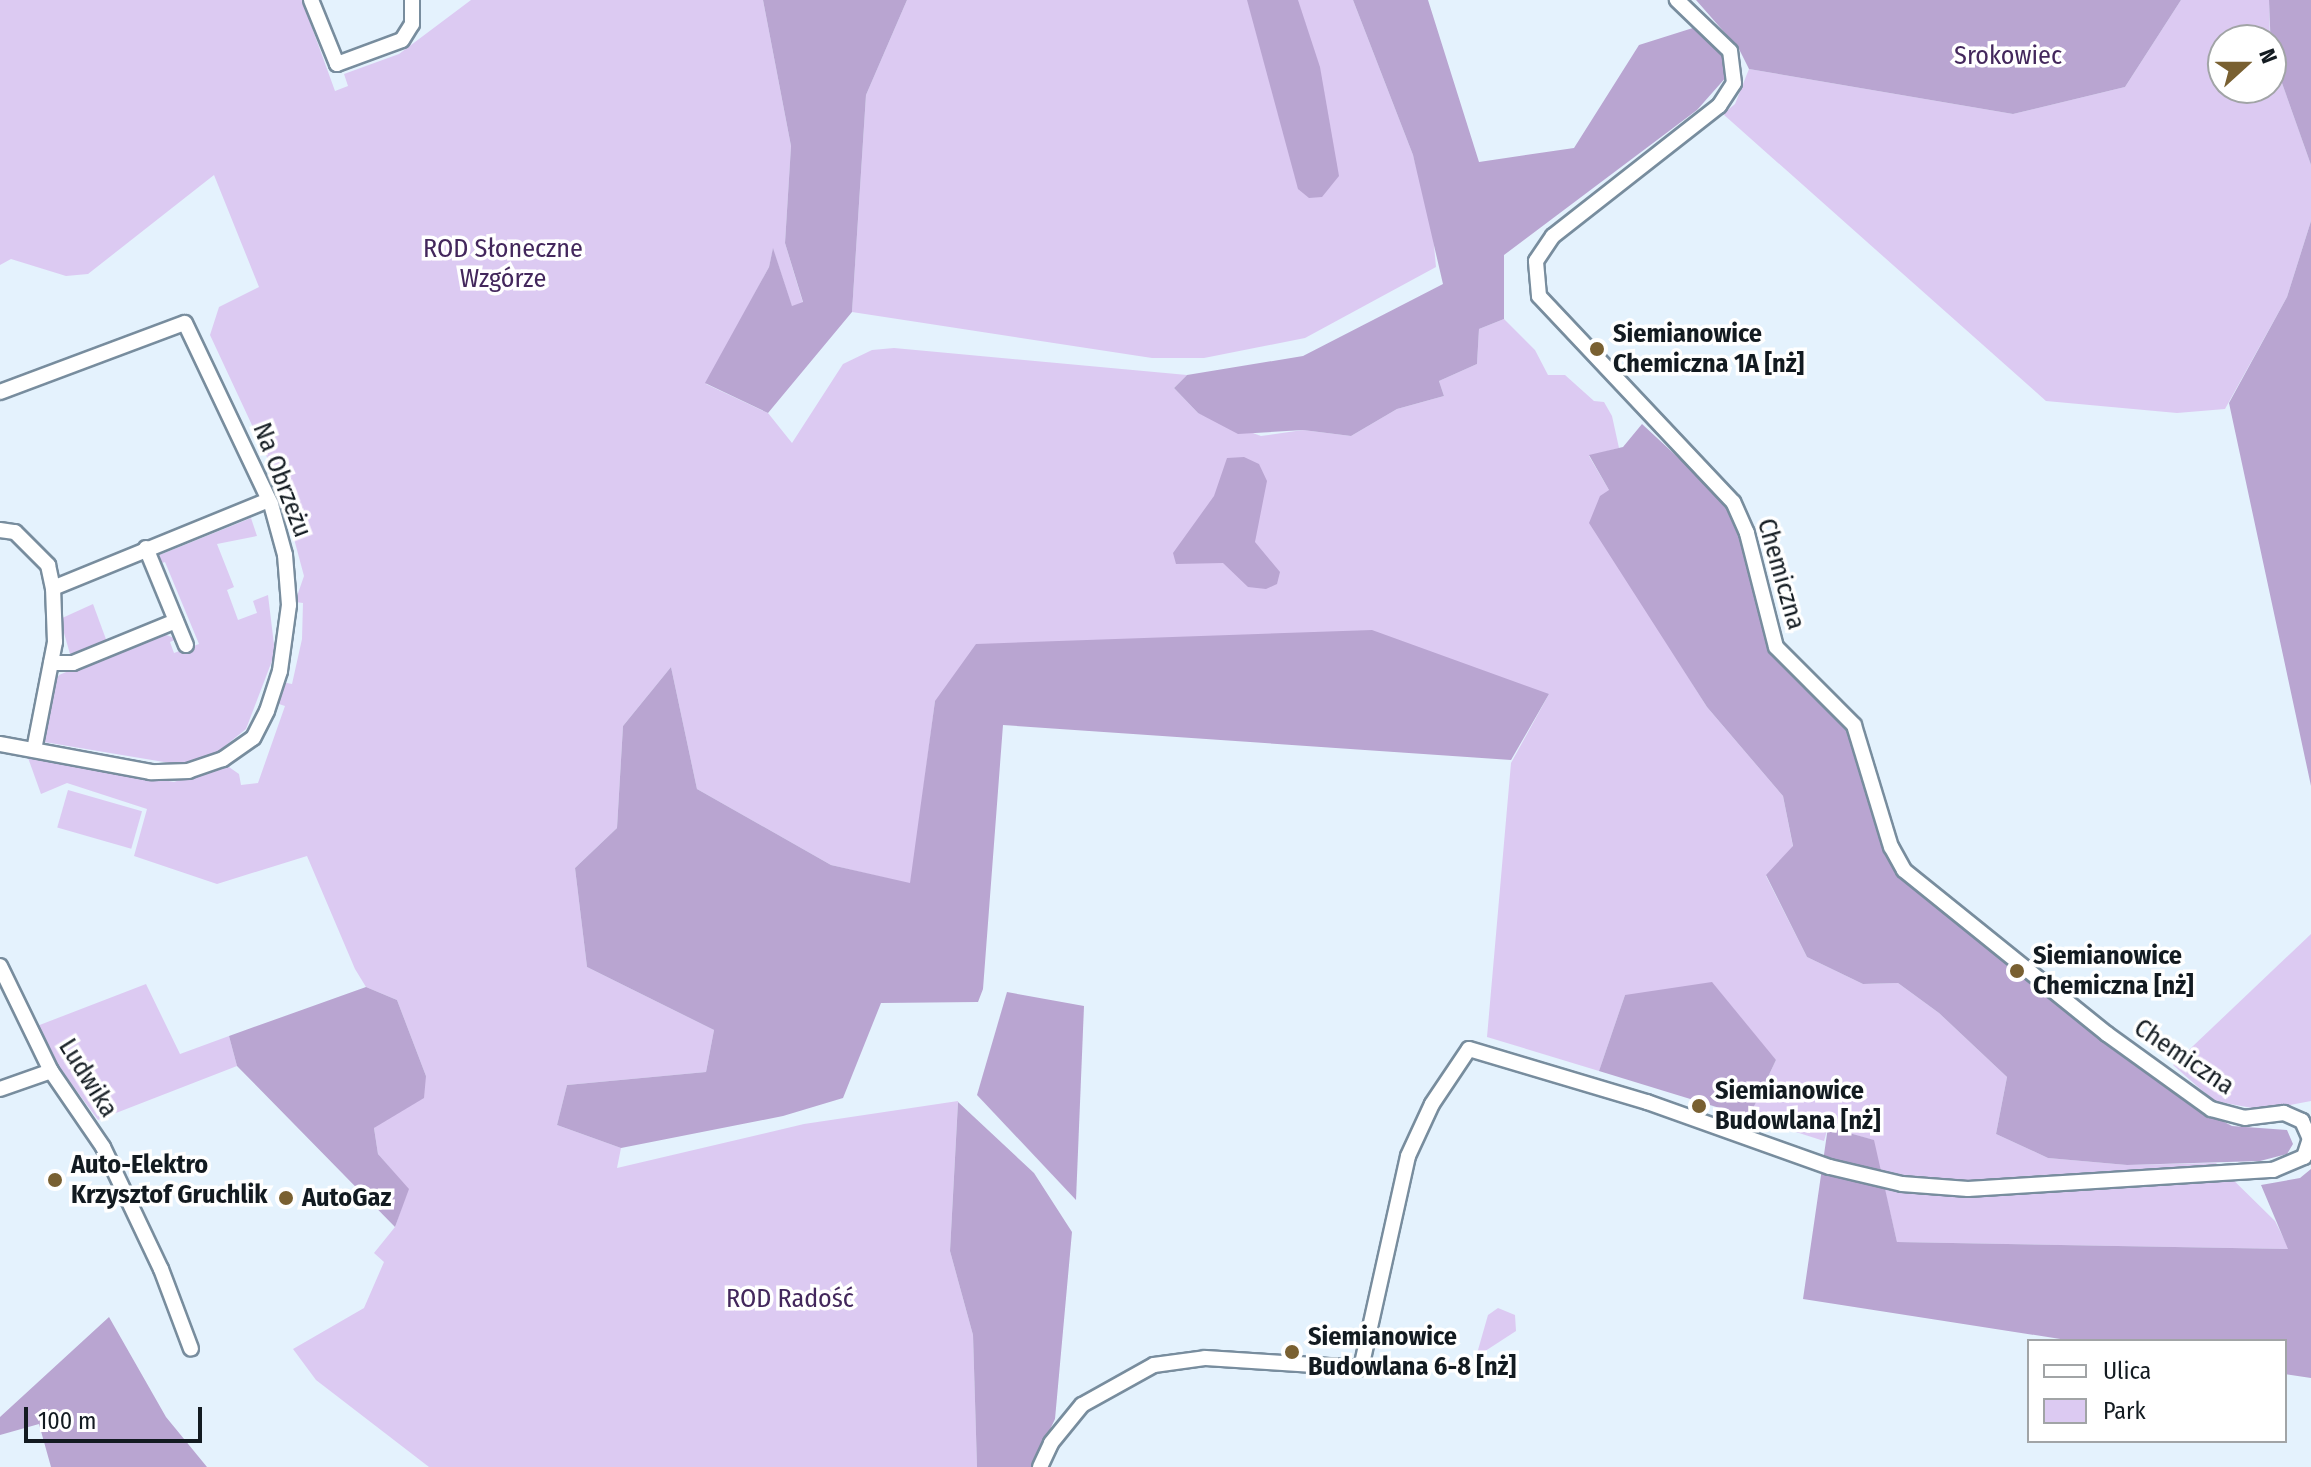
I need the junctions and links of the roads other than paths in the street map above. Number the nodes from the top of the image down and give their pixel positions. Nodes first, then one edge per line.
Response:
1 (311, 0) edge
2 (412, 0) edge
3 (1677, 0) edge
4 (0, 392) edge
5 (269, 500) junction
6 (0, 530) edge
7 (146, 548) junction
8 (53, 588) junction
9 (176, 621) junction
10 (186, 645) dead end
11 (51, 663) junction
12 (0, 744) edge
13 (34, 750) junction
14 (0, 966) edge
15 (51, 1071) junction
16 (0, 1089) edge
17 (191, 1349) dead end
18 (1040, 1467) edge

1 - 2 street
3 - 18 street, Chemiczna
4 - 5 street, Na Obrzeżu
5 - 7 street
5 - 13 street, Na Obrzeżu
6 - 8 street
7 - 8 street
7 - 9 street
8 - 11 street
9 - 10 street
9 - 11 street
11 - 13 street
12 - 13 street, Na Obrzeżu
14 - 15 street, Ludwika
15 - 16 street
15 - 17 street, Ludwika

